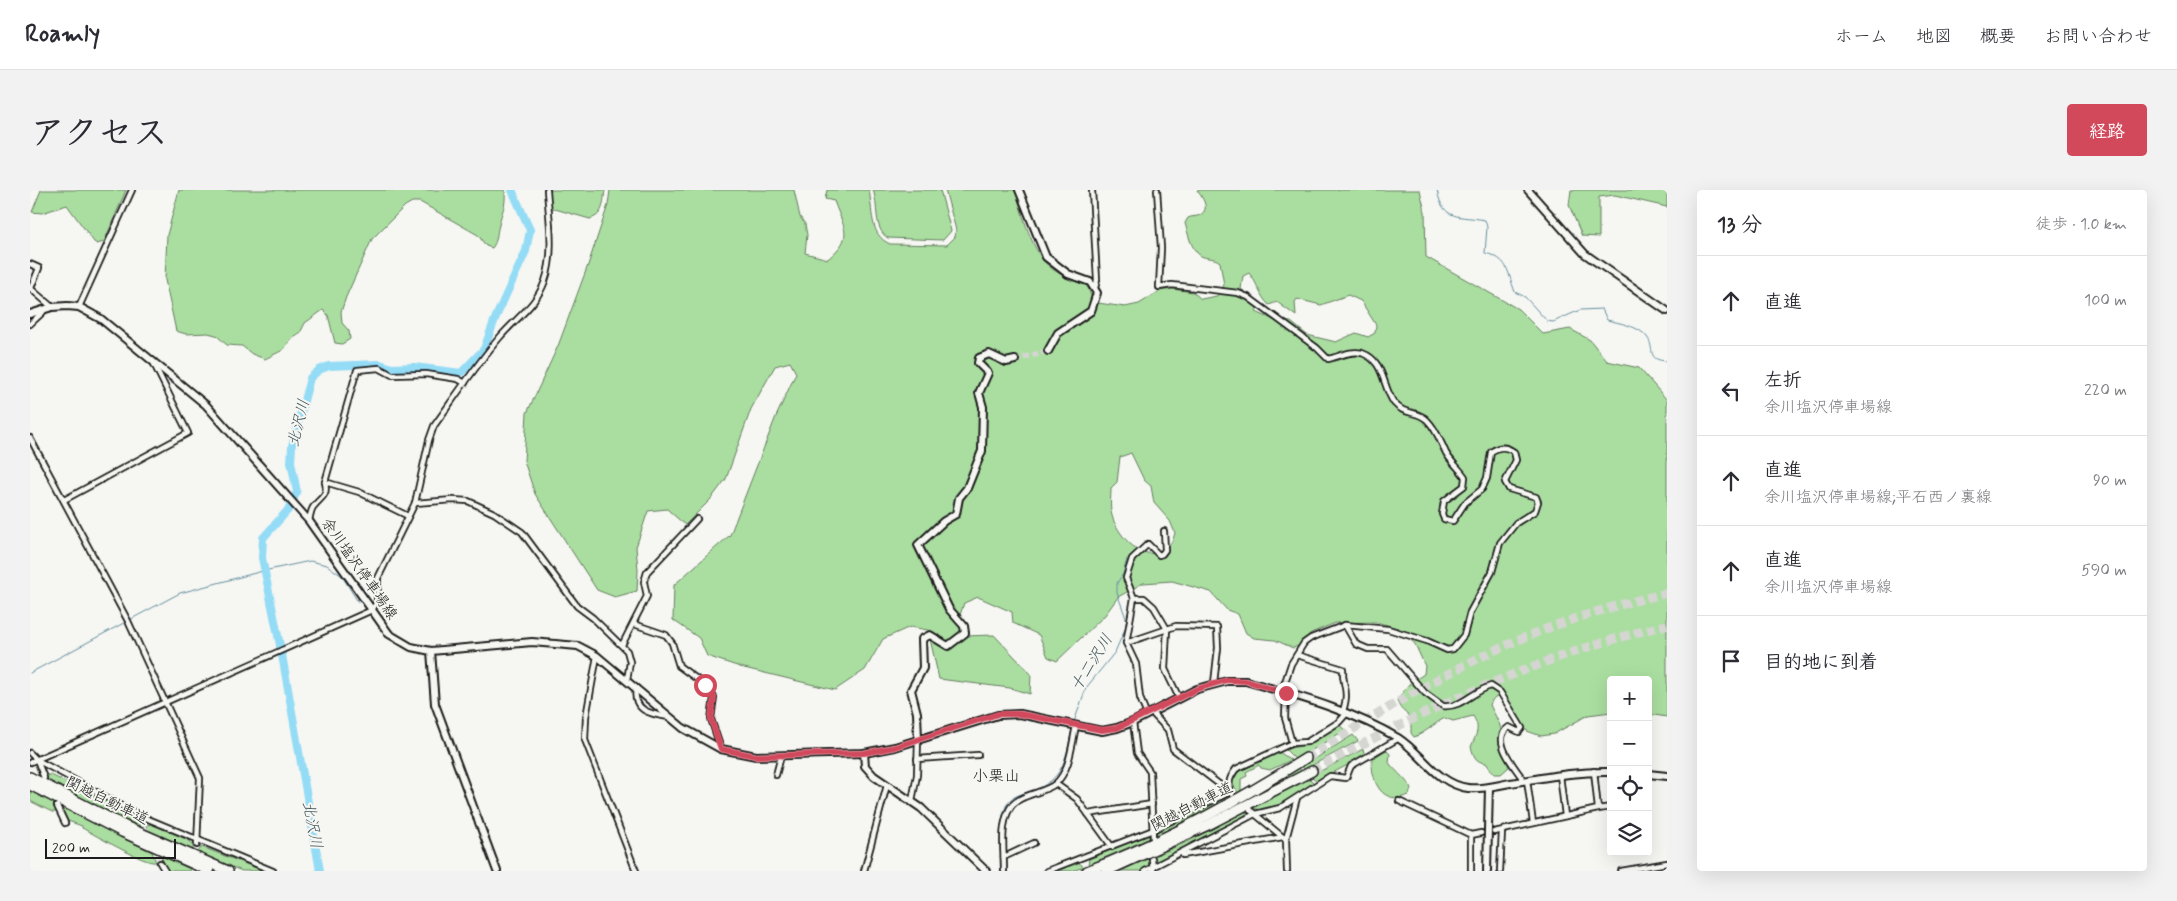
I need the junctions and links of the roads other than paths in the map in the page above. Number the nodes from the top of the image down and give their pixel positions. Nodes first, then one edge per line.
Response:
1 (132, 190) edge
2 (547, 190) edge
3 (1019, 190) edge
4 (1092, 190) edge
5 (1157, 190) edge
6 (1528, 190) edge
7 (30, 264) edge
8 (30, 288) edge
9 (1095, 288) junction
10 (48, 308) junction
11 (79, 308) junction
12 (1667, 311) edge
13 (30, 314) edge
14 (30, 324) edge
15 (1048, 351) tunnel mouth
16 (151, 359) junction
17 (1015, 360) tunnel mouth
18 (465, 383) junction
19 (30, 438) edge
20 (324, 482) junction
21 (64, 500) junction
22 (415, 503) junction
23 (408, 516) junction
24 (697, 519) dead end
25 (309, 521) junction
26 (1164, 531) dead end
27 (1134, 598) junction
28 (372, 610) junction
29 (634, 624) junction
30 (1345, 625) junction
31 (1166, 629) junction
32 (1126, 643) junction
33 (622, 645) junction
34 (431, 651) junction
35 (1297, 655) junction
36 (597, 656) junction
37 (627, 680) junction
38 (1214, 683) junction
39 (636, 688) junction
40 (1284, 692) junction
41 (1179, 698) junction
42 (166, 703) junction
43 (1345, 712) junction
44 (1150, 714) junction
45 (671, 718) junction
46 (1133, 722) junction
47 (1076, 726) junction
48 (1399, 738) junction
49 (918, 739) junction
50 (1292, 743) junction
51 (721, 749) junction
52 (30, 753) edge
53 (864, 753) junction
54 (978, 755) dead end
55 (781, 756) junction
56 (1306, 758) tunnel mouth
57 (917, 759) junction
58 (37, 760) junction
59 (32, 762) dead end
60 (1312, 771) tunnel mouth
61 (1594, 771) junction
62 (1607, 772) edge
63 (1652, 774) edge
64 (776, 775) dead end
65 (1560, 775) junction
66 (1667, 776) edge
67 (30, 777) edge
68 (44, 778) dead end
69 (1526, 780) junction
70 (1056, 784) junction
71 (30, 785) edge
72 (887, 785) junction
73 (1489, 787) junction
74 (1231, 793) junction
75 (1297, 798) junction
76 (912, 801) junction
77 (1399, 801) dead end
78 (1152, 804) junction
79 (58, 806) dead end
80 (1607, 808) edge
81 (1598, 809) junction
82 (1250, 810) dead end
83 (1088, 814) junction
84 (1255, 814) junction
85 (141, 816) junction
86 (1565, 816) junction
87 (144, 822) tunnel mouth
88 (65, 823) dead end
89 (1533, 824) junction
90 (1153, 830) junction
91 (1502, 831) junction
92 (1494, 832) dead end
93 (1481, 833) dead end
94 (1471, 835) junction
95 (1152, 838) dead end
96 (1284, 838) junction
97 (197, 842) junction
98 (1034, 844) dead end
99 (1112, 847) junction
100 (1178, 855) junction
101 (1004, 857) junction
102 (1152, 859) dead end
103 (160, 863) tunnel mouth
104 (1667, 863) edge
105 (1153, 869) edge
106 (165, 871) edge
107 (209, 871) edge
108 (228, 871) edge
109 (273, 871) edge
110 (497, 871) edge
111 (636, 871) edge
112 (864, 871) edge
113 (986, 871) edge
114 (1004, 871) edge
115 (1047, 871) edge
116 (1086, 871) edge
117 (1107, 871) edge
118 (1145, 871) edge
119 (1287, 871) edge
120 (1472, 871) edge
121 (1487, 871) edge
122 (1500, 871) edge
123 (1621, 871) edge

1 - 11 street
2 - 18 street
3 - 9 main road
4 - 9 street
5 - 30 street
6 - 12 main road
7 - 8 street
8 - 10 street
9 - 15 main road
10 - 11 main road, 余川塩沢停車場線
10 - 13 main road, 余川塩沢停車場線
10 - 14 street
11 - 16 main road, 余川塩沢停車場線
16 - 21 street
16 - 25 main road, 余川塩沢停車場線
17 - 49 main road
18 - 20 street
18 - 22 street
19 - 21 street
20 - 23 street
20 - 25 street
21 - 42 street
22 - 23 street
22 - 33 street
23 - 28 street
24 - 29 street
25 - 28 main road, 余川塩沢停車場線
26 - 27 street
27 - 31 street
27 - 32 street
28 - 34 main road, 余川塩沢停車場線
28 - 42 street
29 - 33 street
29 - 51 street
30 - 35 street
30 - 69 street
31 - 32 street
31 - 38 street
31 - 41 street
32 - 44 street
33 - 37 street
34 - 36 main road, 余川塩沢停車場線
34 - 110 main road
35 - 40 street
35 - 43 street
36 - 37 main road, 余川塩沢停車場線
36 - 111 street
37 - 39 main road, 余川塩沢停車場線
38 - 40 main road
38 - 41 main road
39 - 45 main road, 余川塩沢停車場線
39 - 45 street
40 - 43 main road
40 - 50 street
41 - 44 main road
42 - 58 street
42 - 97 street
43 - 48 main road
43 - 50 street
44 - 46 main road
44 - 74 street
45 - 51 main road, 余川塩沢停車場線
46 - 47 main road
46 - 78 street
47 - 49 main road
47 - 70 street
48 - 73 main road
48 - 75 street
49 - 53 main road, 余川塩沢停車場線
49 - 57 street
50 - 74 street
51 - 55 main road, 余川塩沢停車場線
52 - 58 street
53 - 55 main road, 余川塩沢停車場線
53 - 72 main road
54 - 57 street
55 - 64 street
56 - 116 highway, 関越自動車道
57 - 76 street
58 - 59 street
58 - 68 street
58 - 85 street
60 - 117 highway, 関越自動車道
61 - 62 main road
61 - 65 main road
61 - 81 street
63 - 66 main road
65 - 69 main road
65 - 86 street
67 - 108 highway, 関越自動車道
69 - 73 main road
69 - 89 street
70 - 83 street
70 - 101 street
71 - 107 highway, 関越自動車道
72 - 76 main road
72 - 112 street
73 - 121 main road
74 - 90 street
75 - 84 street
75 - 96 street
76 - 113 main road
77 - 94 street
78 - 83 street
78 - 90 street
79 - 88 street
80 - 81 street
81 - 86 street
82 - 84 street
83 - 99 street
84 - 96 street
84 - 100 street
85 - 87 street
85 - 97 street
86 - 89 street
89 - 91 street
90 - 95 street
90 - 99 street
91 - 92 street
91 - 122 street
93 - 94 street
94 - 120 street
96 - 100 street
96 - 119 street
97 - 109 street
98 - 101 street
99 - 115 street
100 - 105 street
101 - 114 street
102 - 105 street
103 - 106 street
104 - 123 street
105 - 118 street

